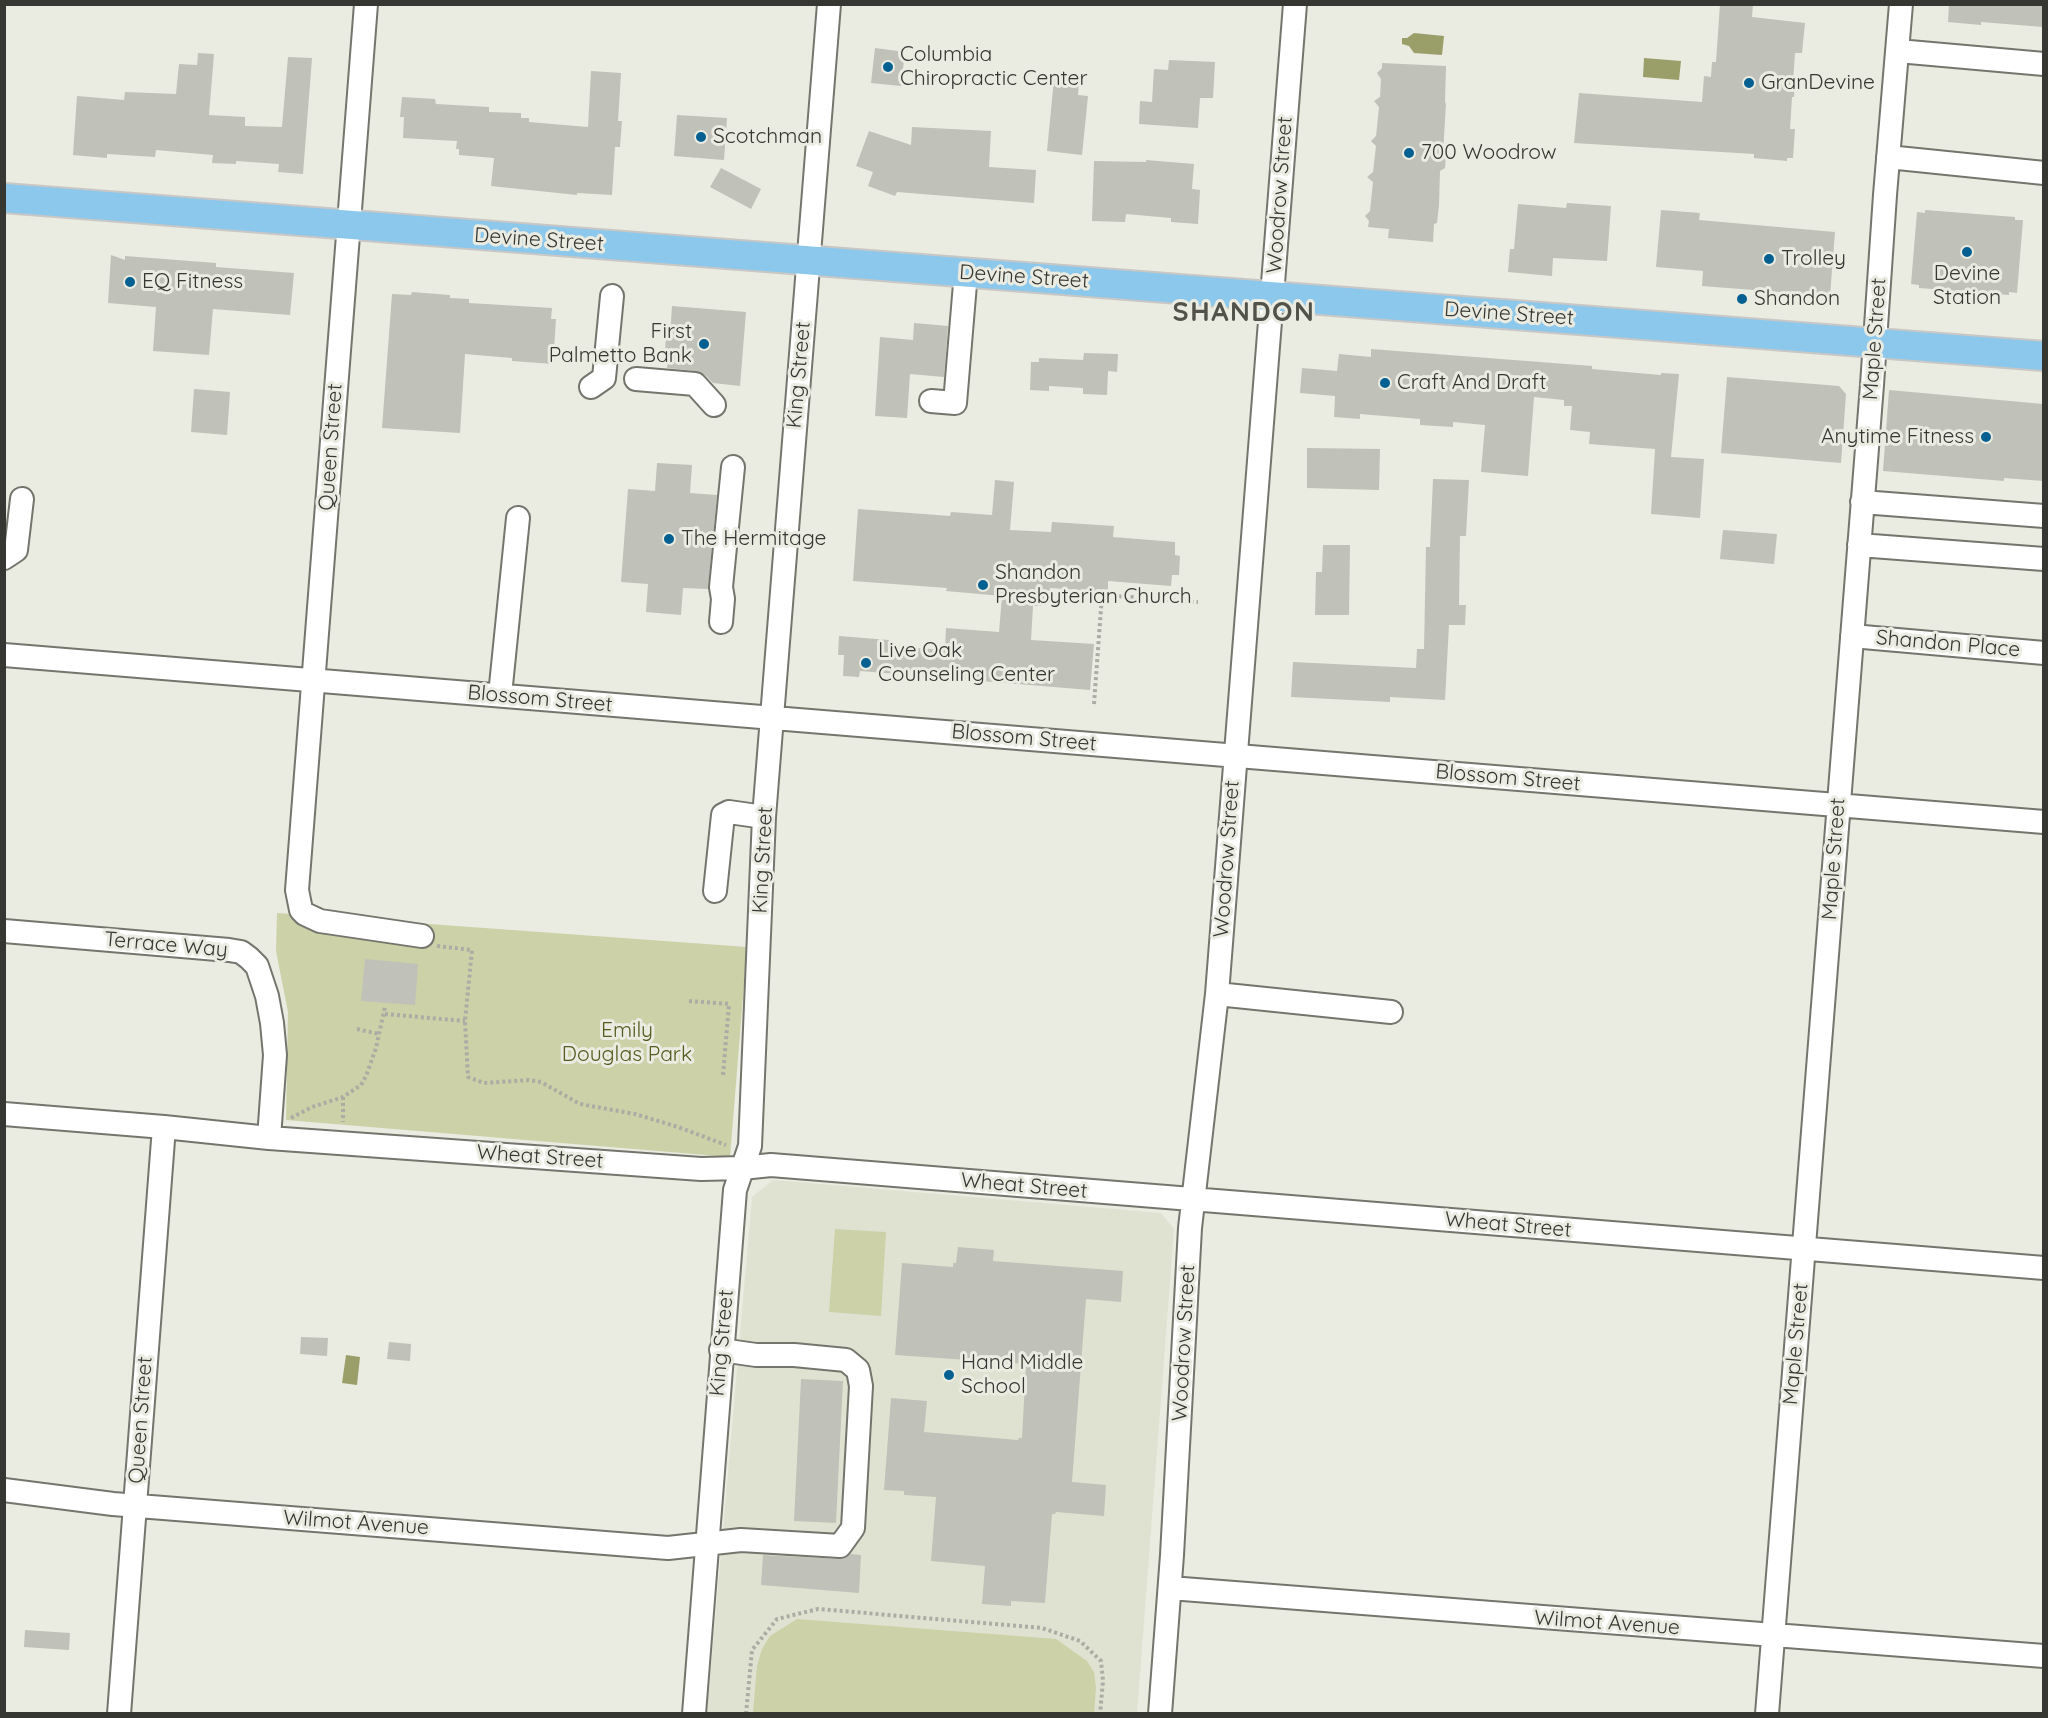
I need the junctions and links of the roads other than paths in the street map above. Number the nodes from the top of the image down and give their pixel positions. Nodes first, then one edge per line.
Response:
1 (366, 4) edge
2 (829, 4) edge
3 (1295, 4) edge
4 (1901, 4) edge
5 (1898, 51) junction
6 (2043, 64) edge
7 (1888, 157) junction
8 (2043, 173) edge
9 (4, 198) edge
10 (348, 225) junction
11 (808, 260) junction
12 (966, 272) junction
13 (612, 296) dead end
14 (1272, 296) junction
15 (1875, 342) junction
16 (2043, 356) edge
17 (636, 379) dead end
18 (591, 387) dead end
19 (931, 401) dead end
20 (714, 405) dead end
21 (733, 467) dead end
22 (22, 499) dead end
23 (1862, 502) junction
24 (2043, 516) edge
25 (518, 518) dead end
26 (1859, 545) junction
27 (4, 558) edge
28 (2043, 559) edge
29 (721, 622) dead end
30 (1852, 636) junction
31 (2043, 653) edge
32 (4, 655) edge
33 (312, 680) junction
34 (500, 695) junction
35 (772, 718) junction
36 (1235, 756) junction
37 (1839, 805) junction
38 (764, 817) junction
39 (2043, 822) edge
40 (715, 891) dead end
41 (4, 931) edge
42 (425, 941) road end
43 (1217, 994) junction
44 (1391, 1012) dead end
45 (4, 1114) edge
46 (164, 1127) junction
47 (269, 1138) junction
48 (742, 1168) junction
49 (1193, 1200) junction
50 (1804, 1249) junction
51 (2043, 1268) edge
52 (721, 1350) junction
53 (4, 1490) edge
54 (135, 1506) junction
55 (708, 1543) junction
56 (1170, 1588) junction
57 (1773, 1636) junction
58 (2043, 1656) edge
59 (119, 1713) edge
60 (694, 1713) edge
61 (1160, 1713) edge
62 (1767, 1713) edge

1 - 10 street, Queen Street
2 - 11 street, King Street
3 - 14 street, Woodrow Street
4 - 5 street, Maple Street
5 - 6 street
5 - 7 street, Maple Street
7 - 8 street
7 - 15 street, Maple Street
9 - 10 main road, Devine Street
10 - 11 main road, Devine Street
10 - 33 street, Queen Street
11 - 12 main road, Devine Street
11 - 35 street, King Street
12 - 14 main road, Devine Street
12 - 19 street
13 - 18 street
14 - 15 main road, Devine Street
14 - 36 street, Woodrow Street
15 - 16 main road, Devine Street
15 - 23 street, Maple Street
17 - 20 street
21 - 29 street
22 - 27 street
23 - 24 street
23 - 26 street, Maple Street
25 - 34 street
26 - 28 street
26 - 30 street, Maple Street
30 - 31 street, Shandon Place
30 - 37 street, Maple Street
32 - 33 street, Blossom Street
33 - 34 street, Blossom Street
33 - 42 street, Queen Street
34 - 35 street, Blossom Street
35 - 36 street, Blossom Street
35 - 38 street, King Street
36 - 37 street, Blossom Street
36 - 43 street, Woodrow Street
37 - 39 street, Blossom Street
37 - 50 street, Maple Street
38 - 40 street
38 - 48 street, King Street
41 - 47 street, Terrace Way
43 - 44 street
43 - 49 street, Woodrow Street
45 - 46 street, Wheat Street
46 - 47 street, Wheat Street
46 - 54 street, Queen Street
47 - 48 street, Wheat Street
48 - 49 street, Wheat Street
48 - 52 street, King Street
49 - 50 street, Wheat Street
49 - 56 street, Woodrow Street
50 - 51 street, Wheat Street
50 - 57 street, Maple Street
52 - 55 street, King Street
52 - 55 street, Wilmot Avenue
53 - 54 street, Wilmot Avenue
54 - 55 street, Wilmot Avenue
54 - 59 street, Queen Street
55 - 60 street, King Street
56 - 57 street, Wilmot Avenue
56 - 61 street, Woodrow Street
57 - 58 street, Wilmot Avenue
57 - 62 street, Maple Street

